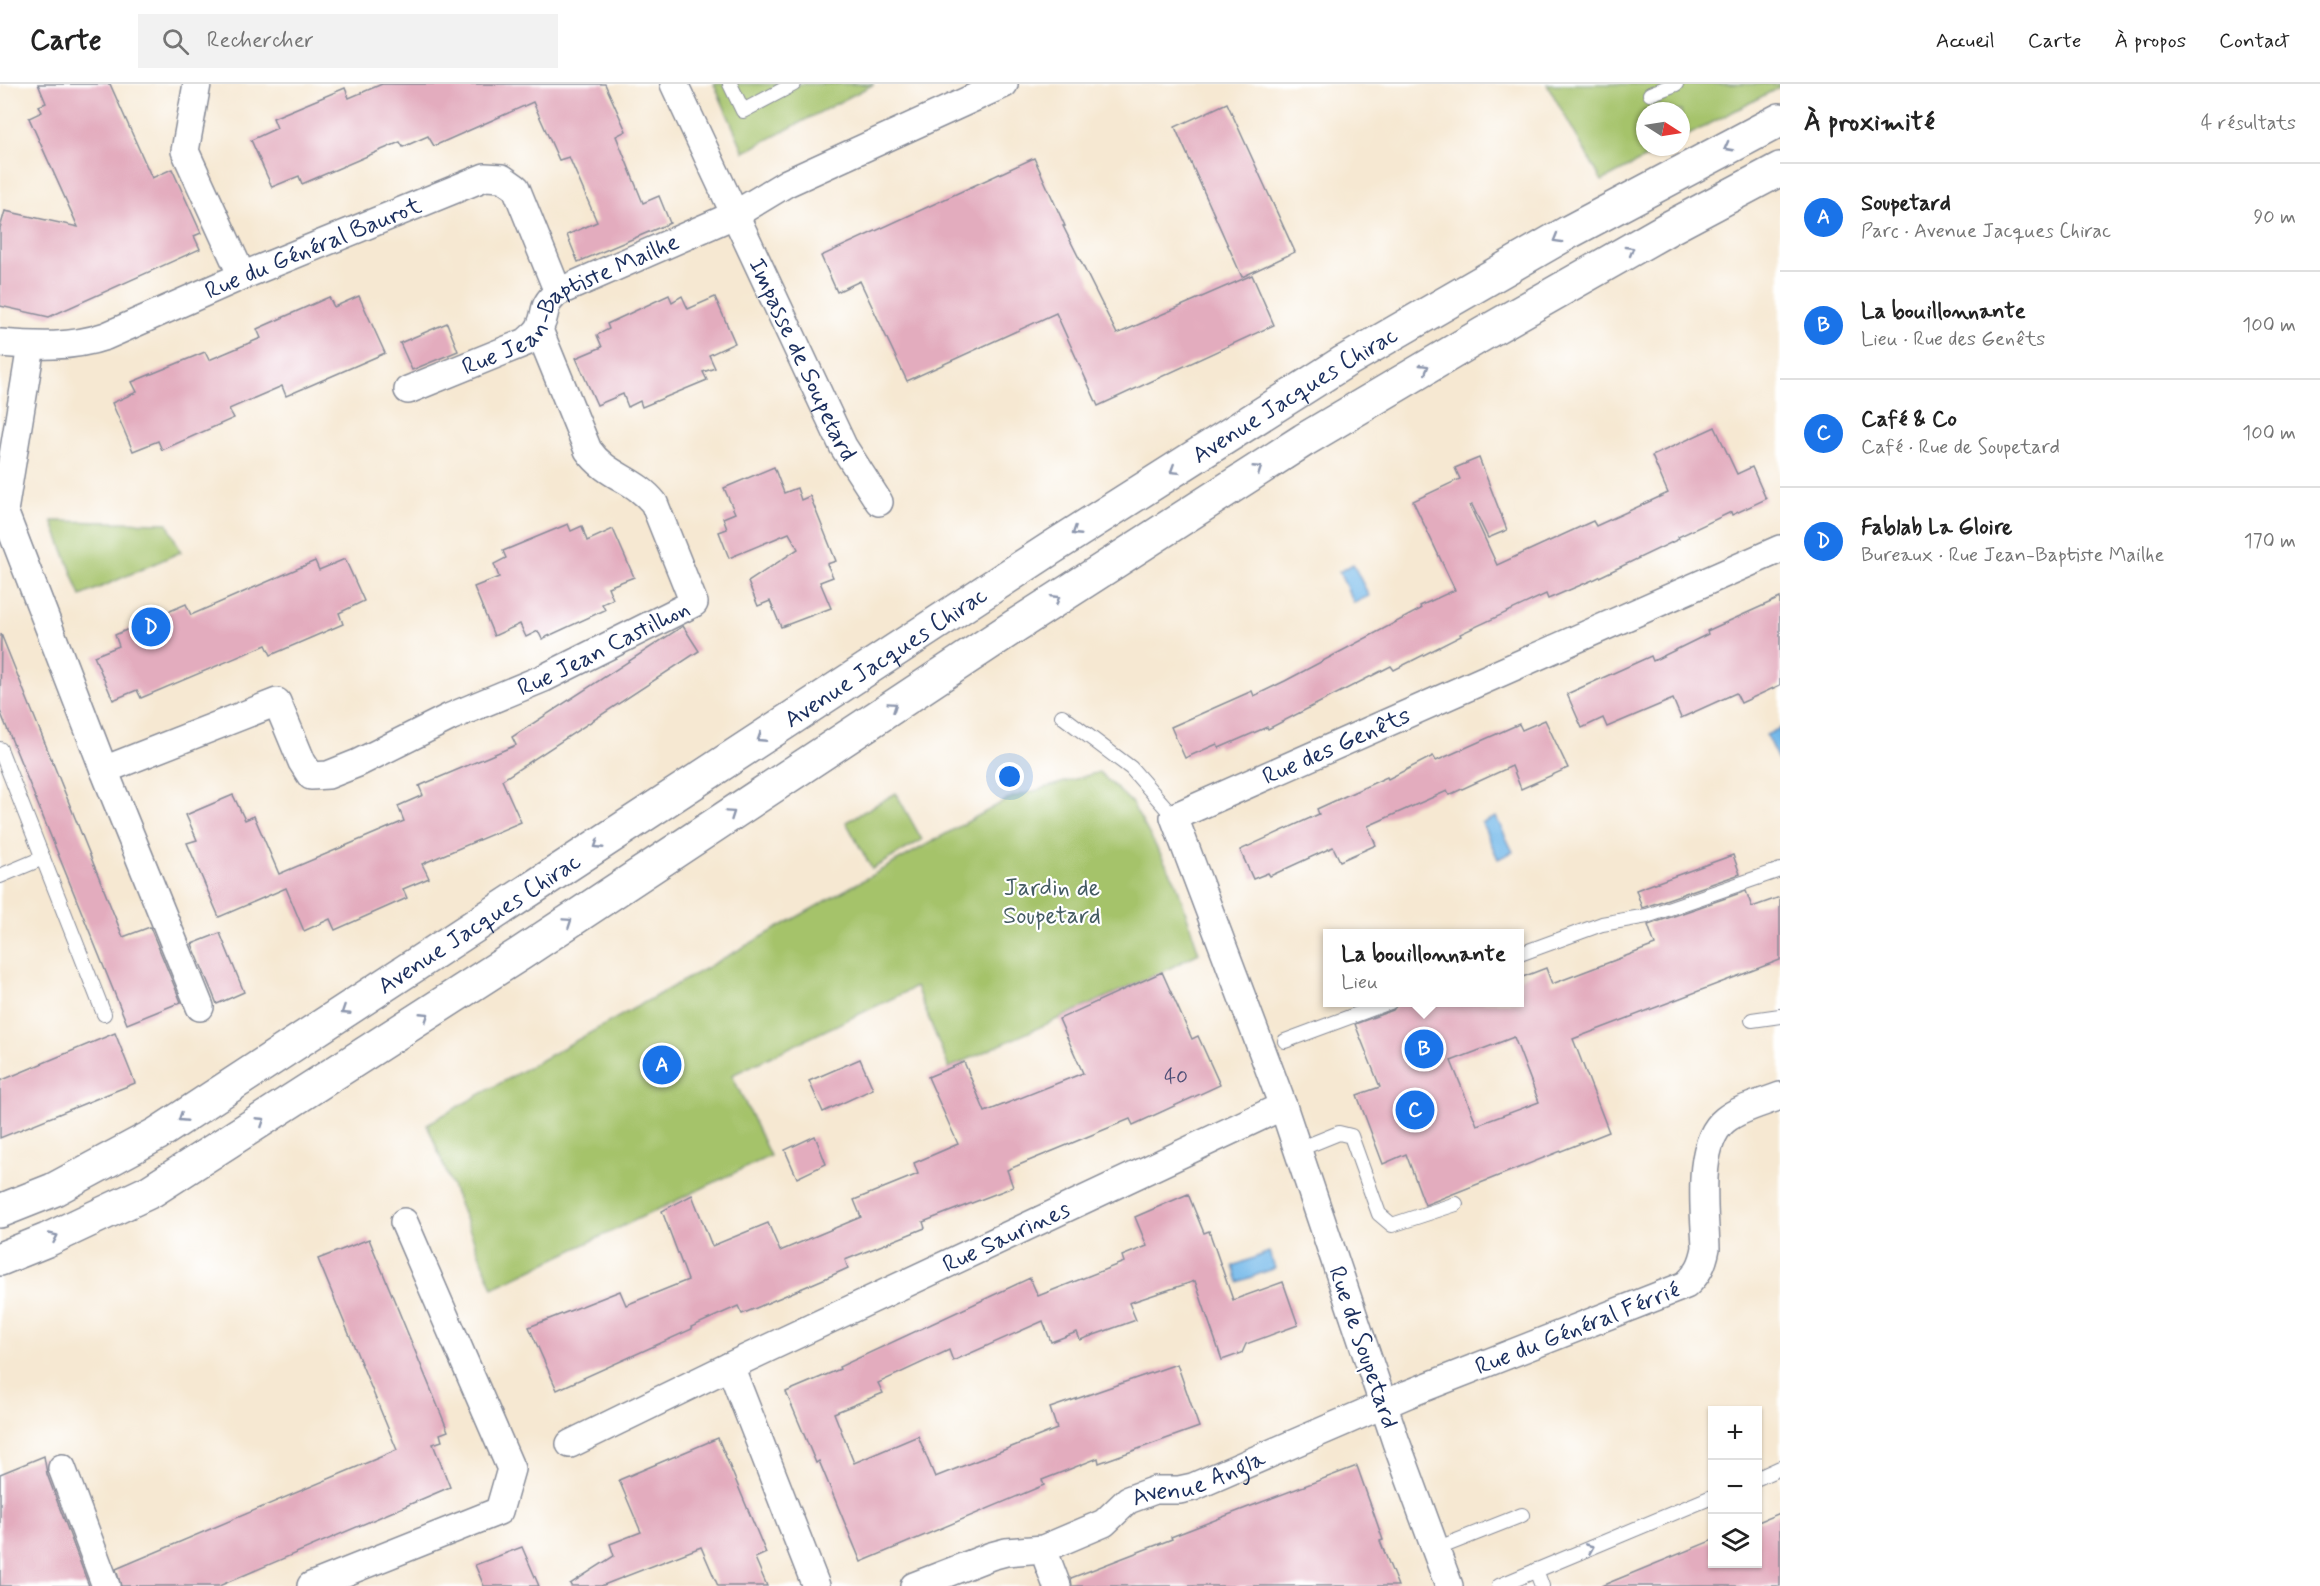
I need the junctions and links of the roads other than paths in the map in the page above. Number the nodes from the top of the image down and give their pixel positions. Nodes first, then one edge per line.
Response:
1 (196, 84) edge
2 (674, 84) edge
3 (730, 84) edge
4 (794, 84) edge
5 (1004, 84) edge
6 (1676, 84) edge
7 (1650, 94) dead end
8 (1780, 120) edge
9 (1780, 169) edge
10 (734, 215) junction
11 (242, 276) junction
12 (558, 292) junction
13 (538, 330) junction
14 (0, 343) edge
15 (31, 346) junction
16 (408, 390) dead end
17 (879, 502) dead end
18 (1780, 549) edge
19 (1062, 716) dead end
20 (0, 749) edge
21 (104, 770) junction
22 (1174, 818) junction
23 (43, 858) junction
24 (1780, 870) edge
25 (0, 876) edge
26 (1524, 953) edge
27 (200, 1006) dead end
28 (1377, 1007) edge
29 (104, 1014) dead end
30 (1780, 1016) edge
31 (1752, 1020) dead end
32 (1286, 1041) dead end
33 (1780, 1096) edge
34 (1283, 1106) junction
35 (1297, 1150) junction
36 (1456, 1204) dead end
37 (0, 1211) edge
38 (404, 1222) dead end
39 (0, 1259) edge
40 (730, 1366) junction
41 (1383, 1405) junction
42 (570, 1444) dead end
43 (62, 1468) dead end
44 (1780, 1468) edge
45 (1762, 1476) edge
46 (1708, 1499) edge
47 (1522, 1515) dead end
48 (1042, 1549) junction
49 (1436, 1550) junction
50 (1536, 1570) junction
51 (106, 1586) edge
52 (311, 1586) edge
53 (816, 1586) edge
54 (914, 1586) edge
55 (1057, 1586) edge
56 (1449, 1586) edge
57 (1499, 1586) edge
58 (1542, 1586) edge

1 - 11 street
2 - 10 street, Impasse de Soupetard
3 - 4 lane
5 - 10 street
6 - 7 lane
8 -> 37 main road, Avenue Jacques Chirac
39 -> 9 main road, Avenue Jacques Chirac
10 - 12 street, Rue Jean-Baptiste Mailhe
10 - 17 street, Impasse de Soupetard
11 - 12 street, Rue du Général Baurot
11 - 15 street, Rue du Général Baurot
12 - 13 street, Rue Jean-Baptiste Mailhe
13 - 16 street, Rue Jean-Baptiste Mailhe
13 - 21 street, Rue Jean Castilhon
14 - 15 street, Rue du Général Baurot
15 - 21 street
18 - 22 street, Rue des Genêts
19 - 22 lane
20 - 23 lane
21 - 27 street
22 - 34 street
23 - 25 lane
23 - 29 lane
24 - 26 lane
28 - 32 lane
30 - 31 lane
33 - 41 street, Rue du Général Férrié
34 - 35 street, Rue de Soupetard
34 - 40 street, Rue Saurines
35 - 36 lane
35 - 41 street, Rue de Soupetard
38 - 52 street
40 - 42 street, Rue Saurines
40 - 53 street
41 - 48 street, Avenue Angla
41 - 49 street, Rue de Soupetard
43 - 51 street
44 - 45 lane
50 -> 46 lane
47 - 49 lane
48 - 54 street, Avenue Angla
48 - 55 street
49 - 56 street, Rue de Soupetard
50 - 57 lane
50 - 58 lane

